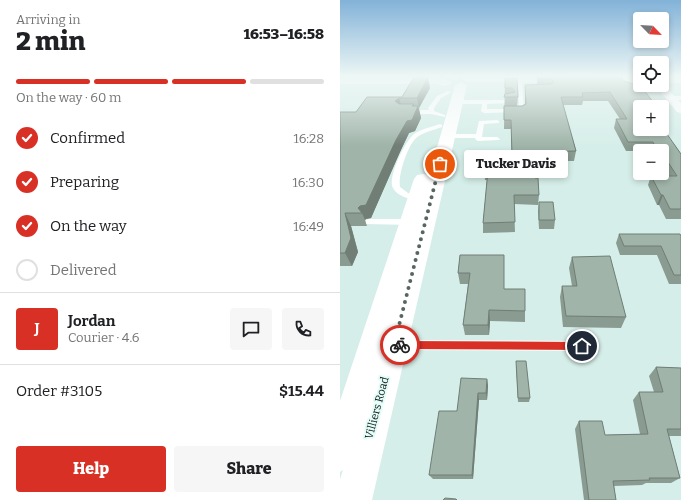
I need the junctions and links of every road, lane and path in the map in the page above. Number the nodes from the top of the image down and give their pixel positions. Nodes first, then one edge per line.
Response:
1 (432, 99) edge
2 (451, 99) edge
3 (451, 99) edge
4 (459, 99) edge
5 (477, 99) edge
6 (521, 99) edge
7 (677, 99) edge
8 (484, 102) junction
9 (510, 102) edge
10 (681, 110) edge
11 (402, 112) edge
12 (497, 122) dead end
13 (479, 136) junction
14 (497, 139) dead end
15 (418, 221) junction
16 (370, 222) dead end
17 (394, 345) junction
18 (582, 346) dead end
19 (340, 454) edge
20 (353, 500) edge

1 - 11 lane
2 - 15 street, Villiers Road
3 - 15 street, Villiers Road
4 - 13 lane
5 - 8 lane
6 - 8 lane
7 - 10 street
8 - 9 lane
12 - 13 lane
13 - 14 lane
15 - 16 lane
15 - 17 street, Villiers Road
15 - 19 street, Villiers Road
17 - 18 lane
17 - 20 street, Villiers Road

